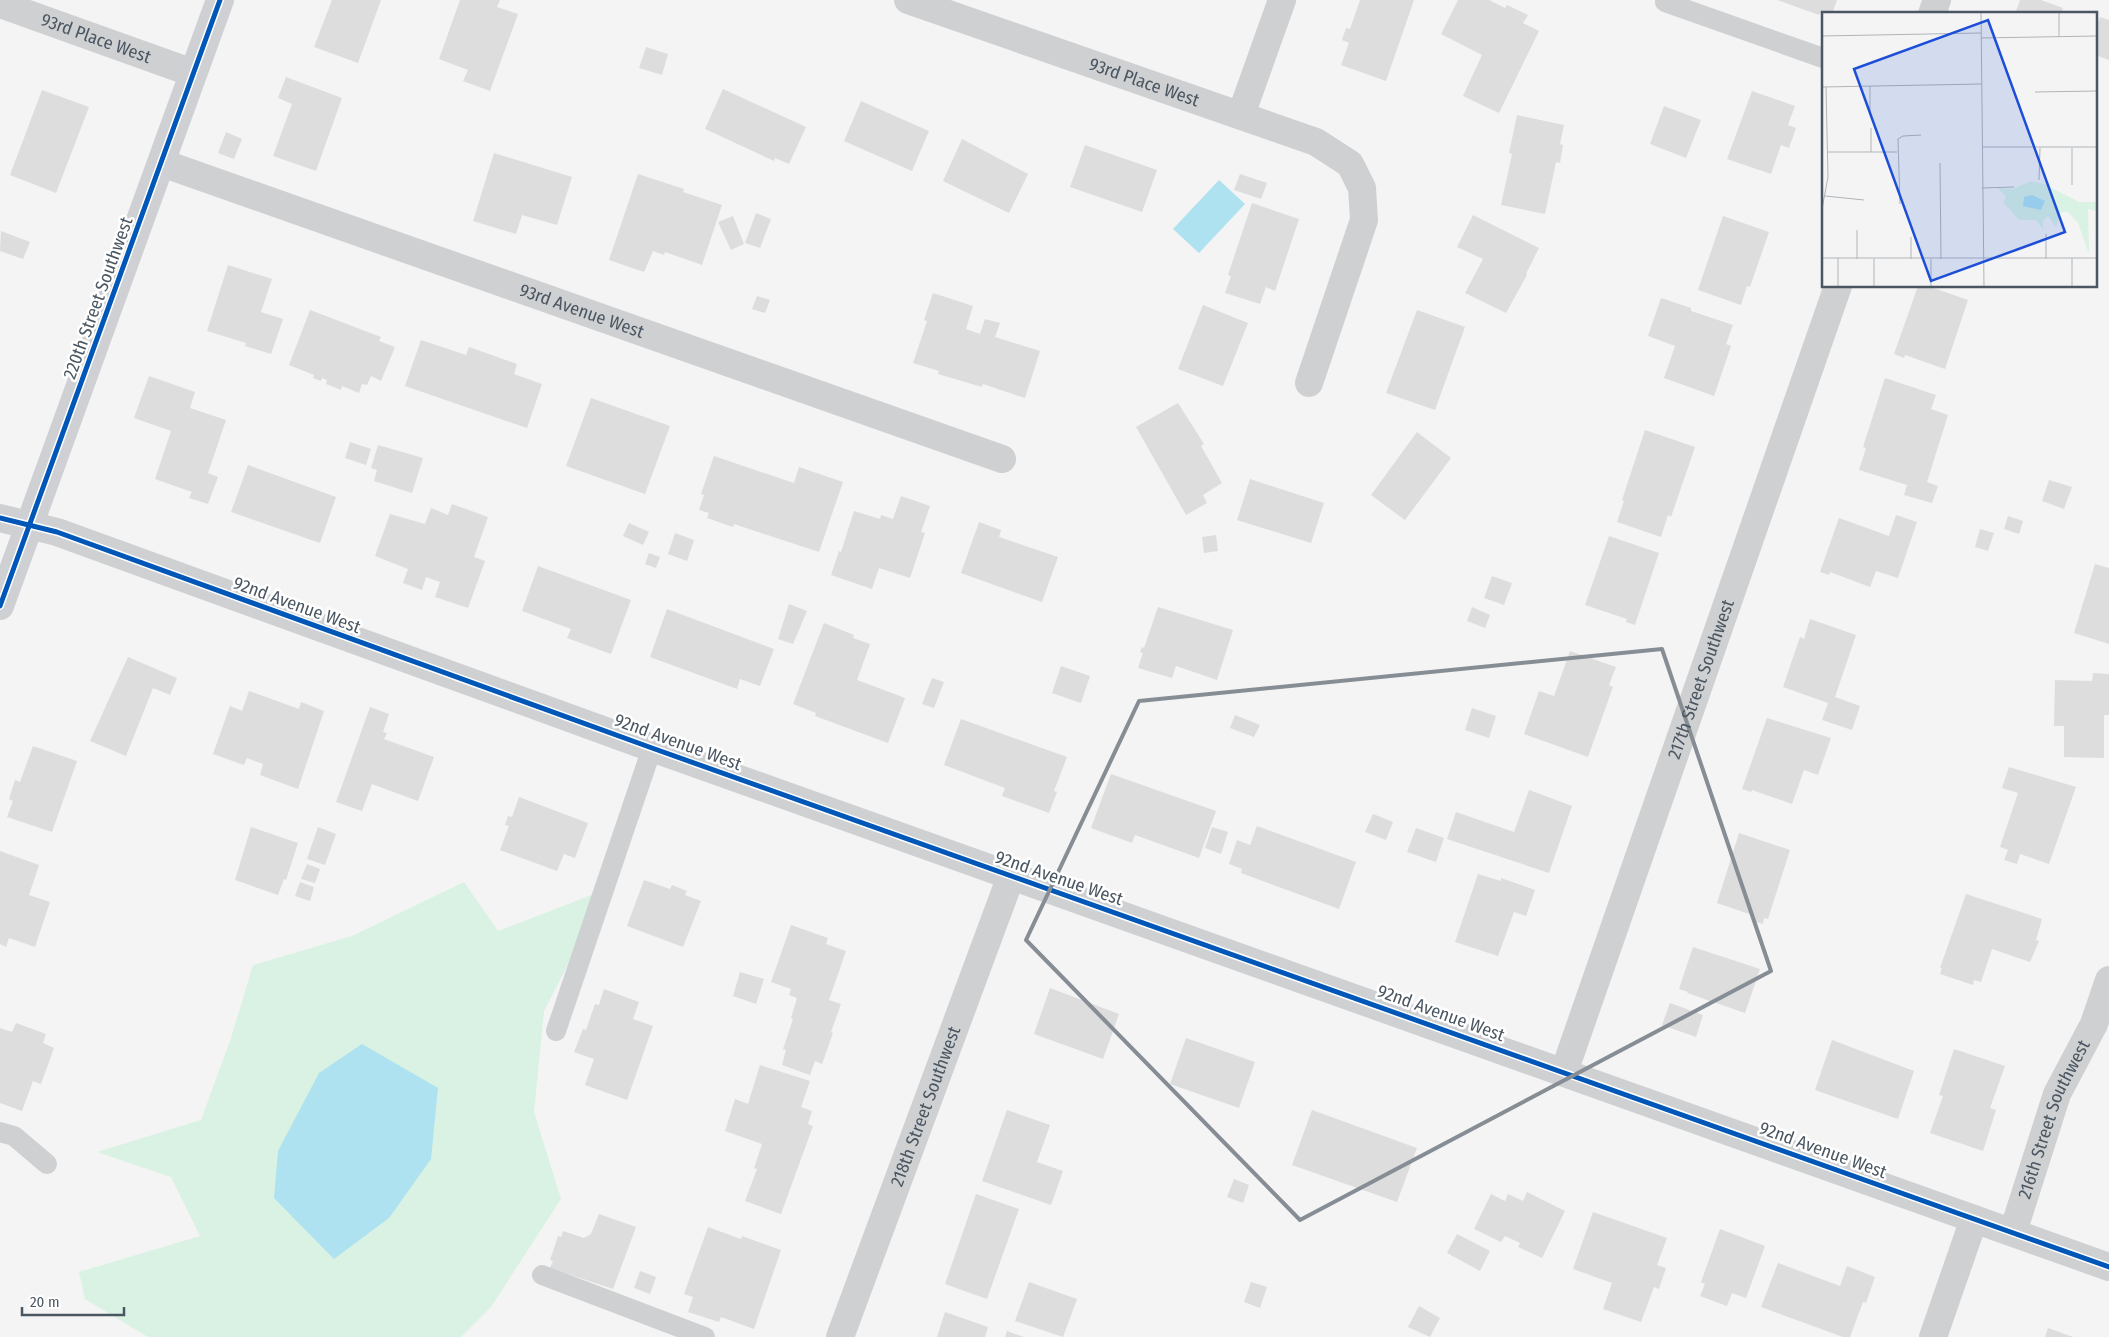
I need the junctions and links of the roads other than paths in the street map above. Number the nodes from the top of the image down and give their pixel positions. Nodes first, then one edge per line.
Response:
1 (220, 0) edge
2 (908, 0) edge
3 (1282, 0) edge
4 (1937, 0) edge
5 (1665, 2) dead end
6 (0, 4) edge
7 (1933, 12) edge
8 (1822, 58) edge
9 (193, 73) junction
10 (1241, 115) junction
11 (162, 163) junction
12 (1837, 288) edge
13 (1309, 383) dead end
14 (1002, 458) dead end
15 (0, 518) edge
16 (29, 526) junction
17 (0, 606) edge
18 (652, 748) junction
19 (1011, 876) junction
20 (2109, 980) edge
21 (556, 1031) dead end
22 (1564, 1072) junction
23 (0, 1132) edge
24 (47, 1164) dead end
25 (1974, 1219) junction
26 (2013, 1232) junction
27 (2109, 1267) edge
28 (542, 1275) dead end
29 (705, 1337) edge
30 (840, 1337) edge
31 (1933, 1337) edge

1 - 9 main road, 220th Street Southwest
2 - 10 street, 93rd Place West
3 - 10 street
4 - 7 street
5 - 8 lane
6 - 9 street, 93rd Place West
9 - 11 main road, 220th Street Southwest
10 - 13 street, 93rd Place West
11 - 14 street, 93rd Avenue West
11 - 16 main road, 220th Street Southwest
12 - 22 street, 217th Street Southwest
15 - 16 street, 92nd Avenue West
16 - 17 main road, 220th Street Southwest
16 - 18 street, 92nd Avenue West
18 - 19 street, 92nd Avenue West
18 - 21 lane
19 - 22 street, 92nd Avenue West
19 - 30 street, 218th Street Southwest
20 - 26 street, 216th Street Southwest
22 - 25 street, 92nd Avenue West
23 - 24 lane
25 - 26 street, 92nd Avenue West
25 - 31 street
26 - 27 street, 92nd Avenue West
28 - 29 lane

